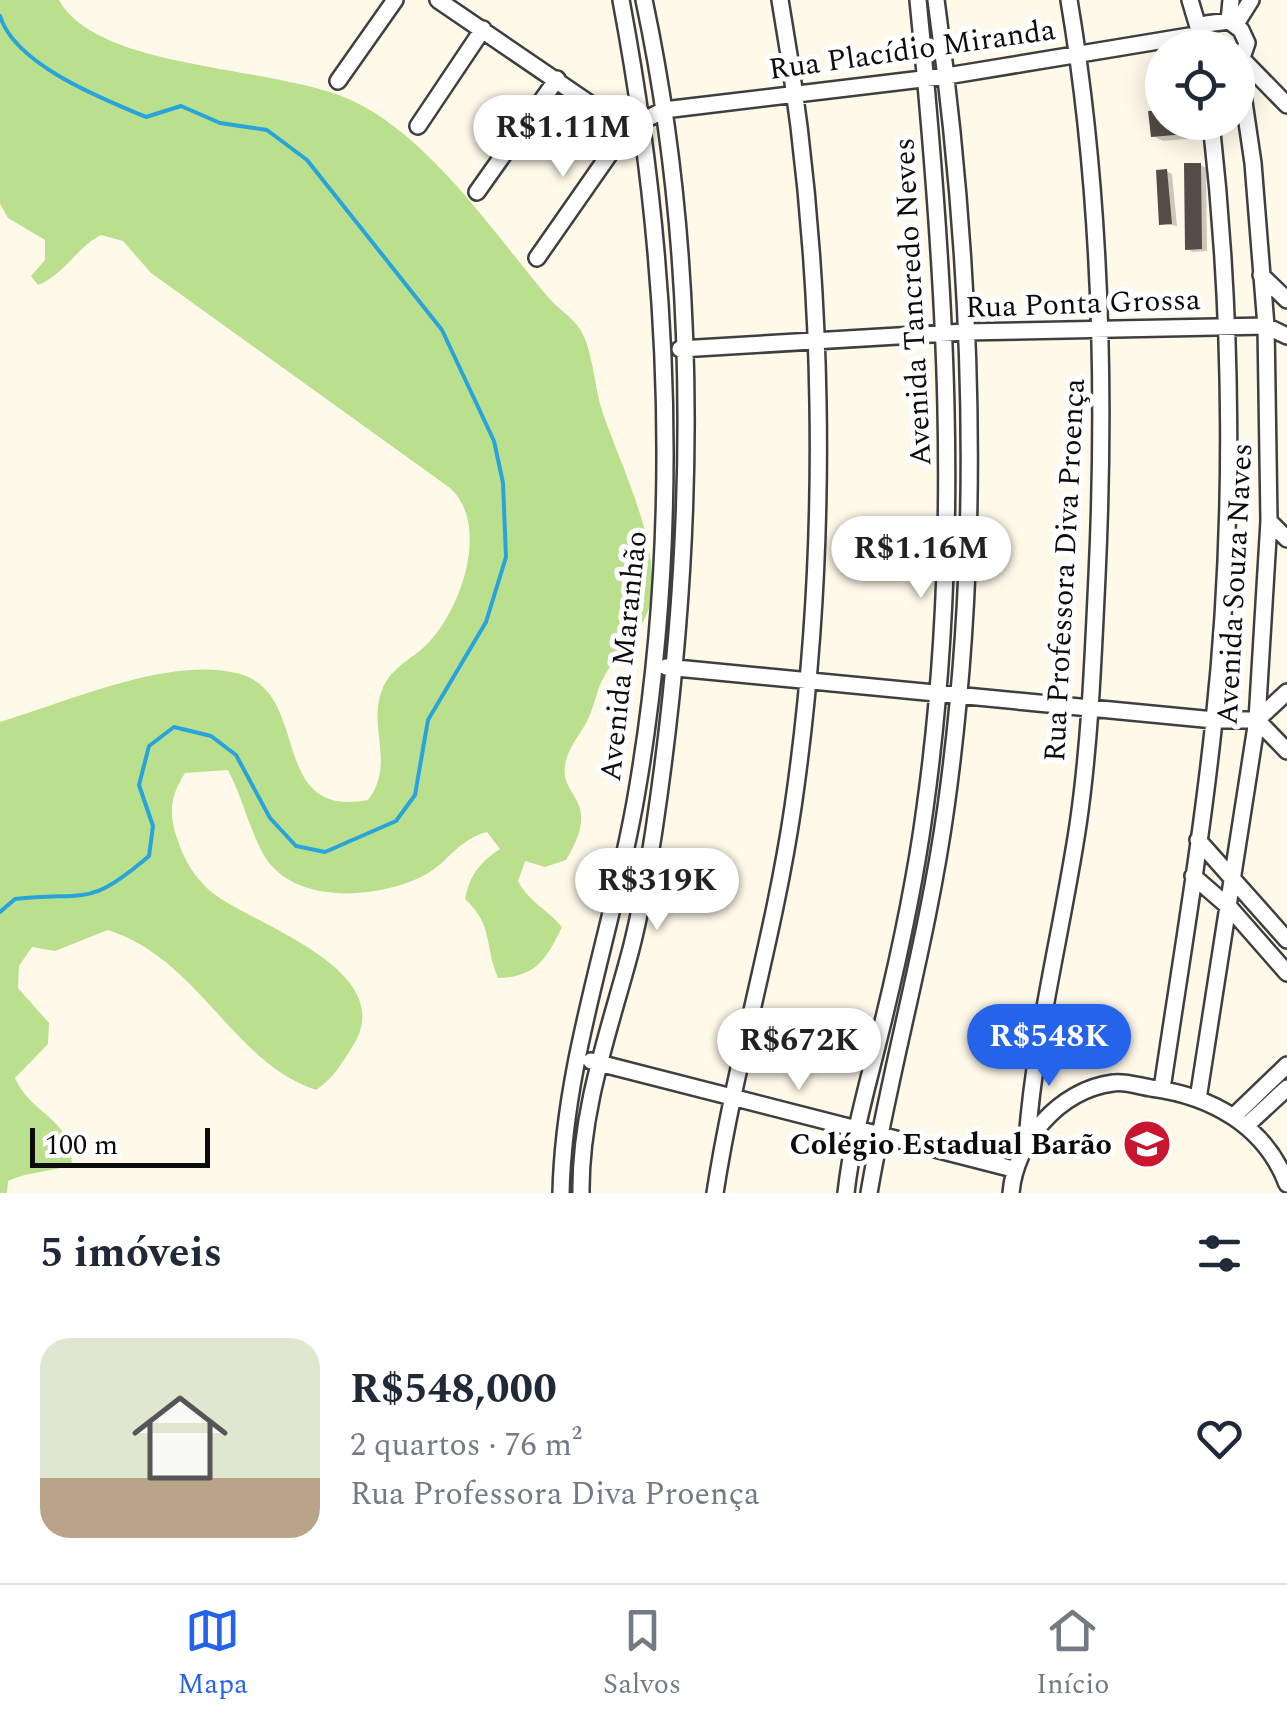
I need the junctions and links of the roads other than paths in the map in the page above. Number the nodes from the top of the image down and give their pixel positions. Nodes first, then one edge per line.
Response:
1 (395, 0) edge
2 (438, 0) edge
3 (621, 0) edge
4 (644, 0) edge
5 (780, 0) edge
6 (918, 0) edge
7 (936, 0) edge
8 (1069, 0) edge
9 (1190, 0) edge
10 (1231, 0) edge
11 (1251, 0) edge
12 (1232, 23) junction
13 (482, 29) junction
14 (1193, 30) edge
15 (1202, 30) edge
16 (1238, 30) edge
17 (1145, 44) edge
18 (1078, 54) junction
19 (946, 76) junction
20 (1255, 78) edge
21 (926, 79) junction
22 (557, 80) junction
23 (338, 81) dead end
24 (793, 94) junction
25 (1287, 105) edge
26 (664, 110) junction
27 (644, 123) junction
28 (418, 126) dead end
29 (627, 129) junction
30 (1213, 140) edge
31 (1250, 140) edge
32 (477, 192) dead end
33 (536, 258) dead end
34 (1261, 276) junction
35 (1287, 300) edge
36 (1223, 326) junction
37 (1266, 326) junction
38 (1100, 327) junction
39 (964, 332) junction
40 (945, 335) junction
41 (1287, 336) edge
42 (814, 340) junction
43 (685, 348) junction
44 (664, 355) junction
45 (1270, 522) junction
46 (1287, 539) edge
47 (652, 666) junction
48 (673, 666) junction
49 (809, 683) junction
50 (1287, 692) edge
51 (936, 694) junction
52 (958, 696) junction
53 (1091, 706) junction
54 (1214, 720) junction
55 (1258, 720) junction
56 (1287, 751) edge
57 (1198, 840) junction
58 (1194, 876) junction
59 (1236, 882) junction
60 (1230, 908) junction
61 (1287, 940) edge
62 (1287, 973) edge
63 (578, 1059) junction
64 (598, 1062) junction
65 (1287, 1065) edge
66 (1287, 1088) edge
67 (1162, 1089) junction
68 (730, 1099) junction
69 (1198, 1099) junction
70 (1240, 1120) junction
71 (857, 1130) junction
72 (878, 1137) junction
73 (1027, 1140) junction
74 (1013, 1169) junction
75 (1287, 1184) edge
76 (561, 1193) edge
77 (581, 1193) edge
78 (716, 1193) edge
79 (846, 1193) edge
80 (868, 1193) edge
81 (1011, 1193) edge

1 - 23 street
2 - 13 street
3 - 27 street, Avenida Maranhão
4 - 26 street, Avenida Maranhão
5 - 24 street
6 - 21 street, Avenida Tancredo Neves
7 - 19 street, Avenida Tancredo Neves
8 - 18 street, Rua Professora Diva Proença
9 - 14 street
10 - 12 street
11 - 12 street
12 - 15 street, Rua Placídio Miranda
12 - 16 street, Avenida Souza Naves
13 - 22 street
13 - 28 street
17 - 18 street, Rua Placídio Miranda
18 - 19 street, Rua Placídio Miranda
18 - 38 street, Rua Professora Diva Proença
19 - 21 street, Rua Placídio Miranda
19 - 39 street, Avenida Tancredo Neves
20 - 25 street
21 - 24 street, Rua Placídio Miranda
21 - 40 street, Avenida Tancredo Neves
22 - 29 street
22 - 32 street
24 - 26 street, Rua Placídio Miranda
24 - 42 street
26 - 27 street, Rua Placídio Miranda
26 - 43 street, Avenida Maranhão
27 - 29 street, Rua Placídio Miranda
27 - 44 street, Avenida Maranhão
29 - 33 street
30 - 36 street, Avenida Souza Naves
31 - 34 street, Avenida Souza Naves
34 - 35 street
34 - 37 street, Avenida Souza Naves
36 - 37 street, Rua Ponta Grossa
36 - 38 street, Rua Ponta Grossa
36 - 54 street, Avenida Souza Naves
37 - 41 street
37 - 45 street, Avenida Souza Naves
38 - 39 street, Rua Ponta Grossa
38 - 53 street, Rua Professora Diva Proença
39 - 40 street, Rua Ponta Grossa
39 - 52 street, Avenida Tancredo Neves
40 - 42 street, Rua Ponta Grossa
40 - 51 street, Avenida Tancredo Neves
42 - 43 street, Rua Ponta Grossa
42 - 49 street
43 - 44 street, Rua Ponta Grossa
43 - 48 street, Avenida Maranhão
44 - 47 street, Avenida Maranhão
45 - 46 street
45 - 55 street, Avenida Souza Naves
47 - 48 street
47 - 63 street, Avenida Maranhão
48 - 49 street
48 - 64 street, Avenida Maranhão
49 - 51 street
49 - 68 street
50 - 55 street
51 - 52 street
51 - 71 street, Avenida Tancredo Neves
52 - 53 street
52 - 72 street, Avenida Tancredo Neves
53 - 54 street
53 - 73 street, Rua Professora Diva Proença
54 - 55 street
54 - 57 street, Avenida Souza Naves
55 - 56 street
55 - 59 street, Avenida Souza Naves
57 - 58 street, Avenida Souza Naves
57 - 59 street
58 - 60 street
58 - 67 street, Avenida Souza Naves
59 - 60 street, Avenida Souza Naves
59 - 61 street
60 - 62 street
60 - 69 street, Avenida Souza Naves
63 - 64 street
63 - 76 street, Avenida Maranhão
64 - 68 street
64 - 77 street, Avenida Maranhão
65 - 70 street
66 - 70 street
67 - 69 street
67 - 73 street
68 - 71 street
68 - 78 street
69 - 70 street
70 - 75 street
71 - 72 street
71 - 79 street, Avenida Tancredo Neves
72 - 74 street
72 - 80 street, Avenida Tancredo Neves
73 - 74 street
74 - 81 street

